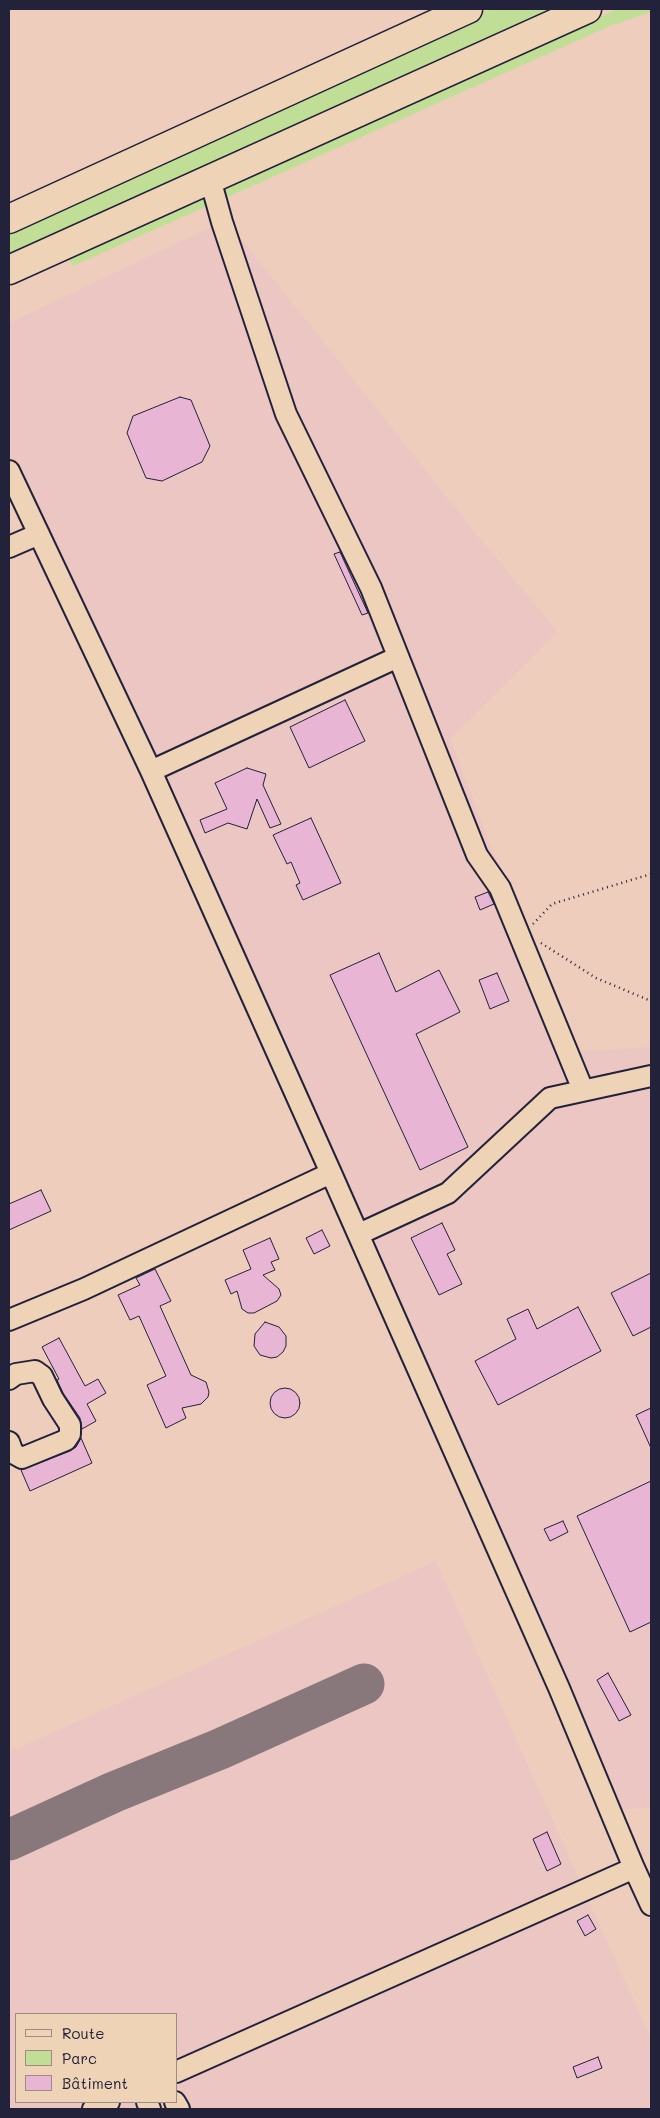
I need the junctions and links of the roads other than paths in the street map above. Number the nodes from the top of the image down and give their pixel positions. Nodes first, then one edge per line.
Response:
1 (468, 9) edge
2 (587, 9) edge
3 (210, 180) junction
4 (9, 219) edge
5 (11, 271) edge
6 (9, 471) edge
7 (38, 534) junction
8 (9, 547) edge
9 (398, 657) junction
10 (151, 771) junction
11 (651, 1076) edge
12 (583, 1090) junction
13 (332, 1173) junction
14 (359, 1234) junction
15 (9, 1320) edge
16 (11, 1371) edge
17 (9, 1442) edge
18 (634, 1868) junction
19 (651, 1905) edge
20 (178, 2071) edge
21 (107, 2103) edge
22 (93, 2109) edge

1 - 4 highway
2 - 3 highway
3 - 5 highway
3 - 9 street
6 - 7 street
7 - 8 street
7 - 10 street
9 - 10 street
9 - 12 street
10 - 13 street
11 - 12 street
12 - 14 street
13 - 14 street
13 - 15 street
14 - 18 street
16 - 17 street
18 - 19 street
18 - 20 street
21 - 22 street

